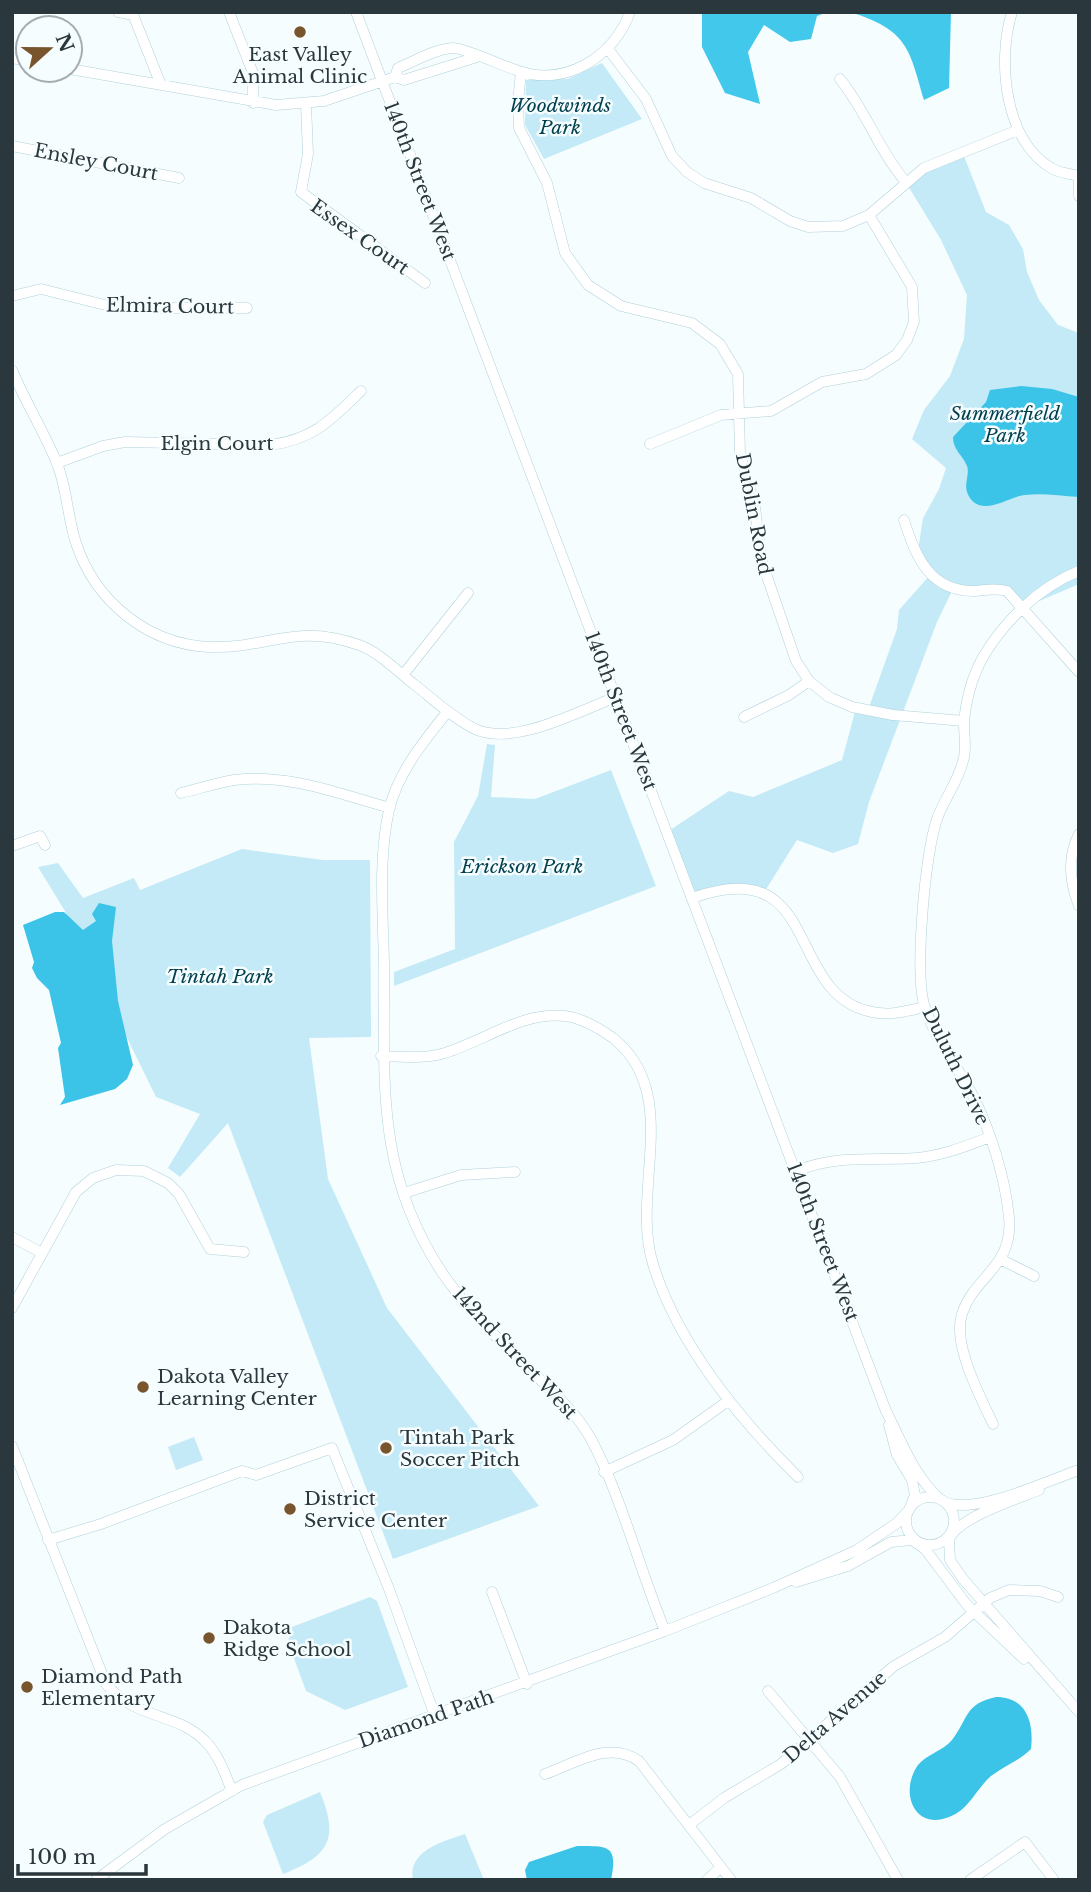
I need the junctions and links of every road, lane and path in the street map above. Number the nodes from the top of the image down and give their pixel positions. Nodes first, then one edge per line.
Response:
1 (118, 12) edge
2 (229, 12) edge
3 (356, 12) edge
4 (630, 12) edge
5 (1012, 12) edge
6 (132, 14) edge
7 (608, 48) junction
8 (84, 71) edge
9 (521, 72) junction
10 (840, 79) dead end
11 (382, 81) junction
12 (161, 85) junction
13 (253, 103) junction
14 (306, 104) junction
15 (1018, 130) junction
16 (12, 146) edge
17 (179, 178) dead end
18 (1079, 178) edge
19 (905, 181) junction
20 (1079, 196) edge
21 (869, 215) junction
22 (425, 283) dead end
23 (12, 296) edge
24 (247, 308) dead end
25 (12, 370) edge
26 (361, 391) dead end
27 (741, 414) junction
28 (650, 443) dead end
29 (57, 463) junction
30 (904, 520) dead end
31 (1079, 571) edge
32 (468, 593) dead end
33 (1023, 608) junction
34 (1079, 672) edge
35 (402, 675) junction
36 (809, 681) junction
37 (616, 697) junction
38 (448, 711) junction
39 (744, 717) dead end
40 (964, 721) junction
41 (181, 793) dead end
42 (390, 808) junction
43 (1079, 834) edge
44 (45, 845) dead end
45 (12, 846) edge
46 (692, 898) junction
47 (1079, 906) edge
48 (925, 1007) junction
49 (381, 1056) junction
50 (990, 1137) junction
51 (796, 1171) junction
52 (515, 1172) dead end
53 (404, 1193) junction
54 (12, 1237) edge
55 (244, 1252) dead end
56 (42, 1253) junction
57 (1002, 1260) junction
58 (1034, 1276) dead end
59 (12, 1308) edge
60 (728, 1401) junction
61 (887, 1411) junction
62 (993, 1424) dead end
63 (12, 1446) edge
64 (604, 1472) junction
65 (1079, 1472) edge
66 (798, 1477) dead end
67 (941, 1500) junction
68 (909, 1510) junction
69 (951, 1534) junction
70 (48, 1541) junction
71 (919, 1543) junction
72 (773, 1588) junction
73 (492, 1592) dead end
74 (1058, 1597) dead end
75 (978, 1607) junction
76 (665, 1631) junction
77 (527, 1684) junction
78 (768, 1691) dead end
79 (1079, 1712) edge
80 (435, 1716) junction
81 (811, 1740) junction
82 (545, 1774) dead end
83 (232, 1791) junction
84 (689, 1825) junction
85 (721, 1867) junction
86 (96, 1880) edge
87 (707, 1880) edge
88 (731, 1880) edge
89 (898, 1880) edge
90 (970, 1880) edge
91 (1054, 1880) edge

1 - 6 street
2 - 13 street
3 - 11 street, 140th Street West
4 - 7 street
5 - 15 street
6 - 12 street
7 - 9 street
7 - 21 street
8 - 12 street
9 - 11 street
9 - 27 street, Dublin Road
10 - 19 street
11 - 14 street
11 - 37 street, 140th Street West
12 - 13 street
13 - 14 street
14 - 22 street, Essex Court
15 - 18 street
15 - 19 street
16 - 17 street, Ensley Court
18 - 20 street
19 - 21 street
21 - 27 street
23 - 24 street, Elmira Court
25 - 29 street
26 - 29 street, Elgin Court
27 - 28 street
27 - 36 street, Dublin Road
29 - 35 street
30 - 33 street
31 - 33 street, Duluth Drive
32 - 35 street
33 - 34 street
33 - 40 street, Duluth Drive
35 - 38 street
36 - 39 street
36 - 40 street, Dublin Road
37 - 38 street
37 - 46 street, 140th Street West
38 - 42 street, 142nd Street West
40 - 48 street, Duluth Drive
41 - 42 street
42 - 49 street, 142nd Street West
43 - 47 street
44 - 45 street
46 - 48 street
46 - 51 street, 140th Street West
48 - 50 street, Duluth Drive
49 - 53 street, 142nd Street West
49 - 60 street
50 - 51 street
50 - 57 street, Duluth Drive
51 - 61 street, 140th Street West
52 - 53 street
53 - 64 street, 142nd Street West
54 - 56 street
55 - 56 street
56 - 59 street
57 - 58 street
57 - 62 street
60 - 64 street
60 - 66 street
61 - 67 street, 140th Street West
61 - 68 street, 140th Street West
63 - 70 street
64 - 76 street, 142nd Street West
65 - 67 street, Diamond Path
65 - 69 street, Diamond Path
67 - 68 street, Diamond Path
67 - 69 street
68 - 71 street
68 - 72 street, Diamond Path
69 - 71 street, Diamond Path
69 - 75 street
70 - 80 street
70 - 83 street
71 - 72 street, Diamond Path
71 - 75 street
72 - 76 street, Diamond Path
73 - 77 street
74 - 75 street
75 - 79 street
75 - 81 street, Delta Avenue
76 - 77 street, Diamond Path
77 - 80 street, Diamond Path
78 - 81 street
80 - 83 street, Diamond Path
81 - 84 street, Delta Avenue
81 - 89 street
82 - 84 street
83 - 86 street, Diamond Path
84 - 85 street
85 - 87 street
85 - 88 street
90 - 91 street

